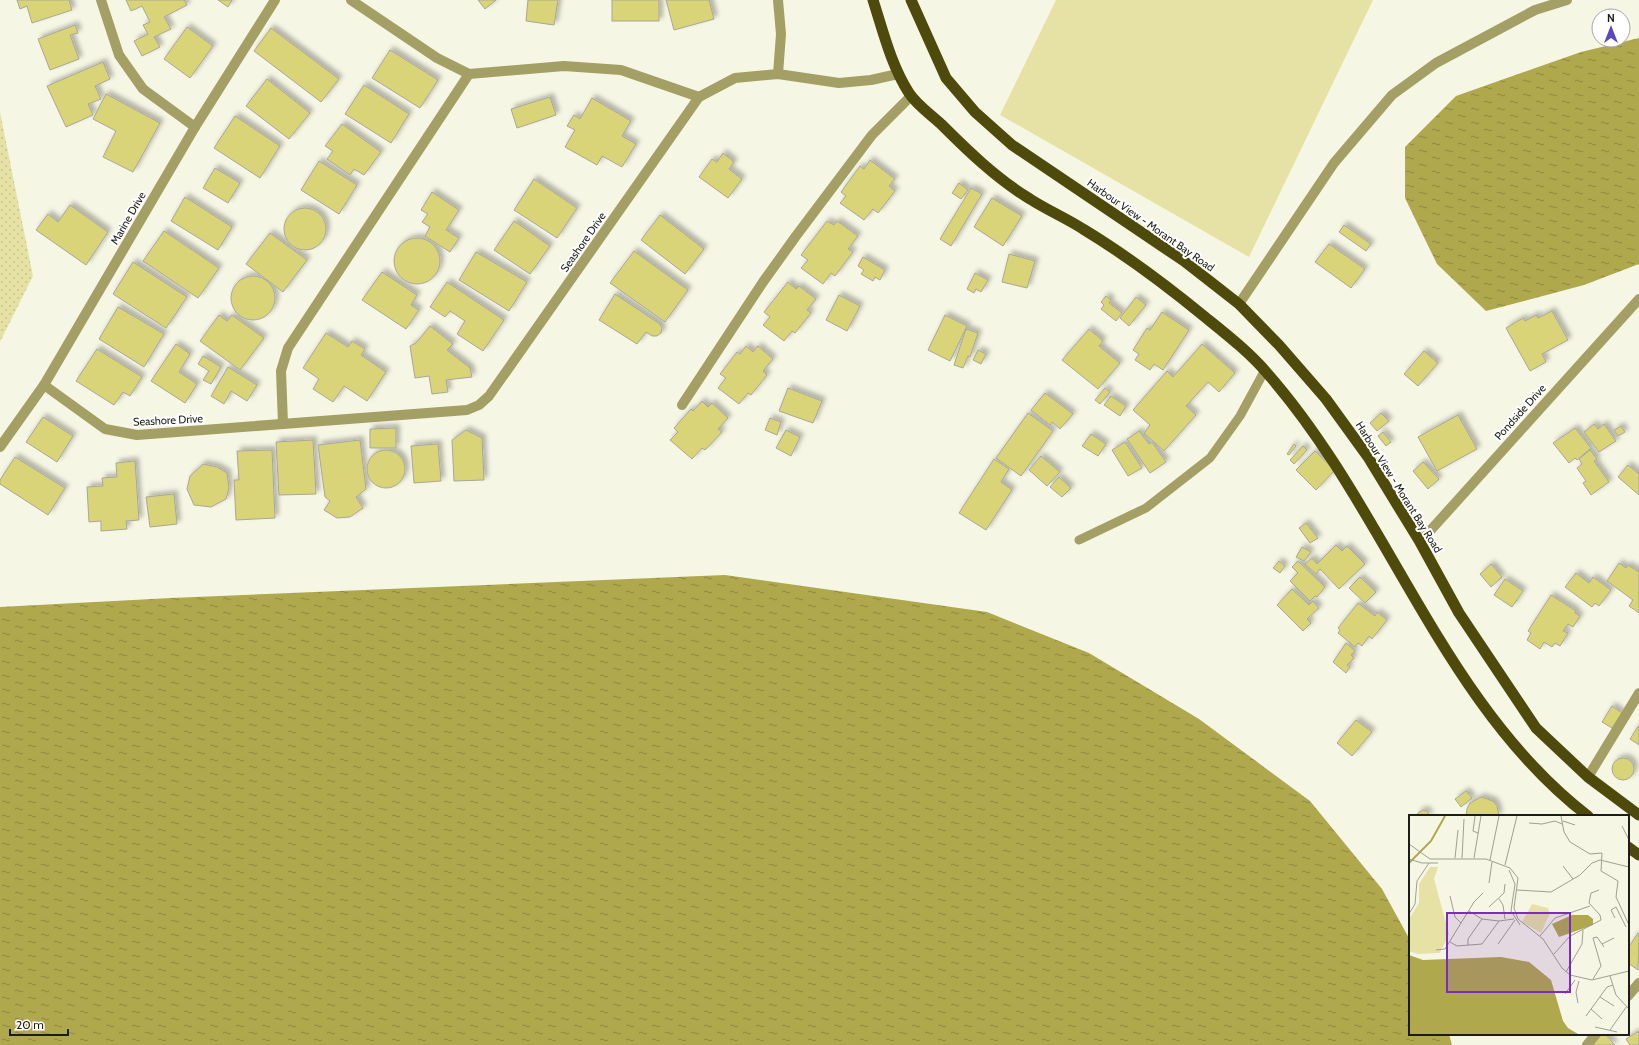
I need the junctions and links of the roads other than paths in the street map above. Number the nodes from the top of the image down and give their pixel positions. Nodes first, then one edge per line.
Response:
1 (101, 0) edge
2 (275, 0) edge
3 (351, 0) edge
4 (778, 0) edge
5 (872, 0) edge
6 (911, 0) edge
7 (1567, 0) edge
8 (469, 74) junction
9 (778, 74) junction
10 (898, 74) junction
11 (912, 96) junction
12 (699, 97) junction
13 (195, 127) junction
14 (1639, 300) edge
15 (1239, 304) junction
16 (1265, 370) junction
17 (44, 385) junction
18 (682, 405) dead end
19 (283, 424) junction
20 (0, 447) edge
21 (1079, 540) dead end
22 (1420, 542) junction
23 (1639, 693) edge
24 (1588, 778) junction
25 (1587, 815) edge
26 (1639, 815) edge
27 (1629, 848) edge
28 (1639, 855) edge
29 (1639, 983) edge
30 (1629, 995) edge
31 (1595, 1035) edge
32 (1587, 1045) edge

1 - 13 street
2 - 13 street, Marine Drive
3 - 8 street
4 - 9 street
5 - 10 highway
6 - 15 highway, Harbour View - Morant Bay Road
7 - 15 street
8 - 12 street
8 - 19 street
9 - 10 street, Seashore Drive
9 - 12 street, Seashore Drive
10 - 11 highway
11 - 16 highway
11 - 18 street
12 - 19 street, Seashore Drive
13 - 17 street, Marine Drive
14 - 22 street, Pondside Drive
15 - 22 highway, Harbour View - Morant Bay Road
16 - 21 lane
16 - 25 highway
17 - 19 street, Seashore Drive
17 - 20 street, Marine Drive
22 - 24 highway, Harbour View - Morant Bay Road
23 - 24 street
24 - 26 highway, Harbour View - Morant Bay Road
27 - 28 highway
29 - 30 street
31 - 32 street

